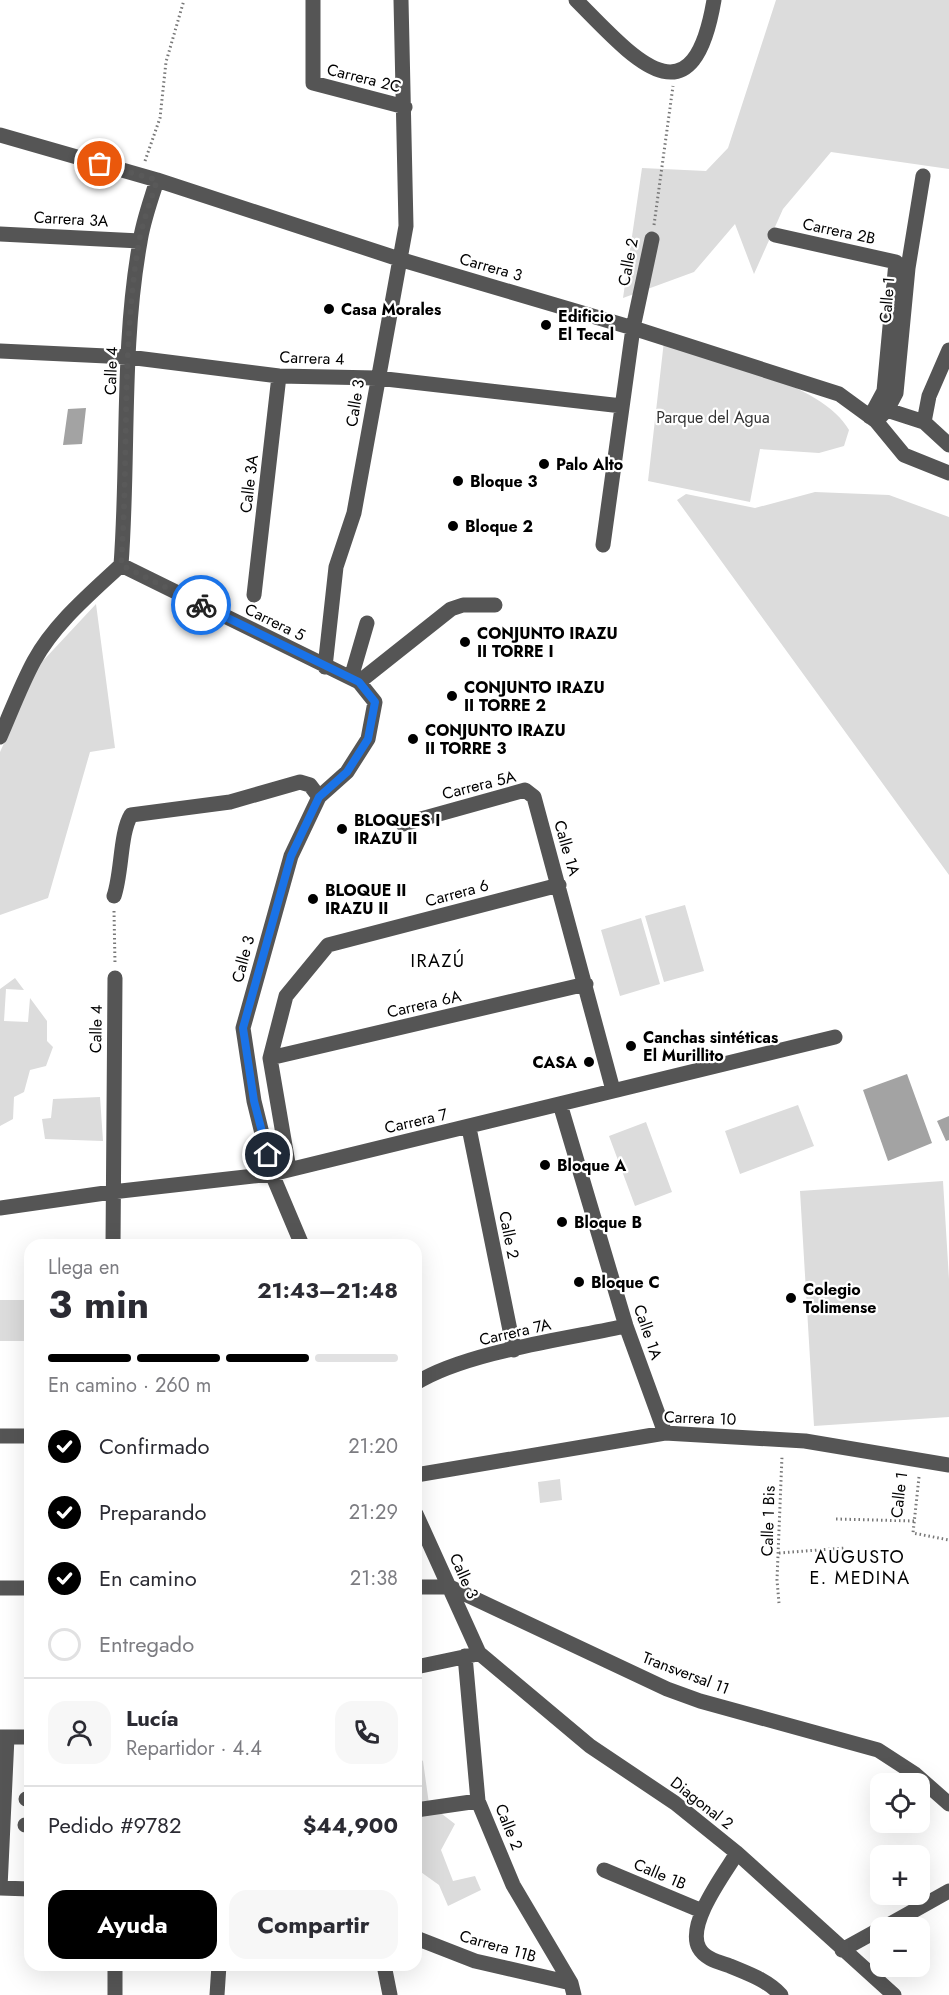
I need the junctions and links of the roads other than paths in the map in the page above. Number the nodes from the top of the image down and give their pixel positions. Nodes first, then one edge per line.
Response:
1 (314, 0) edge
2 (401, 0) edge
3 (576, 0) edge
4 (714, 0) edge
5 (405, 107) junction
6 (0, 135) edge
7 (923, 176) dead end
8 (157, 180) junction
9 (0, 234) edge
10 (775, 235) dead end
11 (652, 239) road end
12 (140, 241) junction
13 (399, 259) junction
14 (896, 262) joint
15 (633, 328) junction
16 (949, 350) edge
17 (0, 351) edge
18 (128, 357) junction
19 (279, 376) junction
20 (377, 378) junction
21 (622, 406) junction
22 (887, 410) junction
23 (873, 419) junction
24 (924, 422) junction
25 (949, 445) edge
26 (949, 473) edge
27 (603, 545) dead end
28 (121, 565) junction
29 (254, 595) dead end
30 (495, 605) dead end
31 (368, 623) dead end
32 (325, 667) junction
33 (355, 680) junction
34 (375, 702) joint
35 (0, 737) edge
36 (530, 792) joint
37 (319, 797) junction
38 (403, 824) dead end
39 (559, 885) junction
40 (114, 896) road end
41 (115, 978) road end
42 (586, 984) junction
43 (835, 1037) dead end
44 (270, 1058) junction
45 (613, 1090) junction
46 (560, 1104) junction
47 (469, 1128) junction
48 (289, 1169) junction
49 (272, 1174) junction
50 (112, 1192) junction
51 (0, 1208) edge
52 (113, 1239) edge
53 (299, 1239) edge
54 (626, 1326) junction
55 (514, 1350) junction
56 (422, 1379) edge
57 (665, 1433) junction
58 (0, 1436) edge
59 (24, 1436) edge
60 (949, 1465) edge
61 (422, 1474) edge
62 (422, 1527) edge
63 (422, 1587) edge
64 (450, 1587) junction
65 (0, 1588) edge
66 (24, 1588) edge
67 (472, 1655) junction
68 (422, 1666) edge
69 (3, 1737) edge
70 (24, 1737) edge
71 (478, 1801) junction
72 (949, 1804) edge
73 (422, 1809) edge
74 (737, 1853) junction
75 (604, 1870) dead end
76 (0, 1888) edge
77 (24, 1889) edge
78 (949, 1891) edge
79 (702, 1911) junction
80 (902, 1917) edge
81 (870, 1935) edge
82 (422, 1940) edge
83 (842, 1950) junction
84 (115, 1971) edge
85 (219, 1971) edge
86 (385, 1971) edge
87 (573, 1989) edge
88 (115, 1995) edge
89 (217, 1995) edge
90 (390, 1995) edge
91 (782, 1995) edge
92 (894, 1995) edge

1 - 5 street, Carrera 2C
2 - 5 street, Calle 3
3 - 4 street
5 - 13 street, Calle 3
6 - 8 street, Carrera 3
7 - 22 street, Calle 1
8 - 12 street, Calle 4
8 - 13 street, Carrera 3
9 - 12 street, Carrera 3A
10 - 14 street, Carrera 2B
11 - 15 street, Calle 2
12 - 18 street, Calle 4
13 - 15 street, Carrera 3
13 - 20 street, Calle 3
14 - 23 street, Calle 1
15 - 21 street, Calle 2
15 - 23 street, Carrera 3
16 - 24 street
17 - 18 street, Carrera 4
18 - 19 street, Carrera 4
18 - 28 street, Calle 4
19 - 20 street, Carrera 4
19 - 29 street, Calle 3A
20 - 21 street, Carrera 4
20 - 32 street, Calle 3
21 - 27 street, Calle 2
22 - 23 street, Calle 1
22 - 24 street
23 - 26 street, Carrera 3
24 - 25 street
28 - 32 street, Carrera 5
28 - 35 street
30 - 33 street
31 - 33 street
32 - 33 street, Carrera 5
33 - 34 street, Carrera 5
34 - 37 street, Calle 3
36 - 38 street, Carrera 5A
36 - 39 street, Calle 1A
37 - 40 street
37 - 49 street, Calle 3
39 - 42 street, Calle 1A
39 - 44 street, Carrera 6
41 - 50 street, Calle 4
42 - 44 street, Carrera 6A
42 - 45 street, Calle 1A
43 - 45 street, Carrera 7
44 - 48 street
45 - 46 street, Carrera 7
46 - 47 street, Carrera 7
46 - 54 street, Calle 1A
47 - 48 street, Carrera 7
47 - 55 street, Calle 2
48 - 49 street, Carrera 7
49 - 50 street, Carrera 7
49 - 53 street, Calle 3
50 - 51 street, Carrera 7
50 - 52 street, Calle 4
54 - 55 street, Carrera 7A
54 - 57 street, Calle 1A
55 - 56 street, Carrera 7A
57 - 60 street, Carrera 10
57 - 61 street, Carrera 10
58 - 59 street
62 - 64 street, Calle 3
63 - 64 street
64 - 67 street, Calle 3
64 - 72 street, Transversal 11
65 - 66 street
67 - 68 street
67 - 71 street, Calle 2
67 - 74 street, Diagonal 2
69 - 70 street
69 - 76 street
71 - 73 street
71 - 87 street, Calle 2
74 - 79 street
74 - 83 street, Diagonal 2
75 - 79 street, Calle 1B
76 - 77 street
78 - 80 street
79 - 91 street
81 - 83 street
82 - 87 street, Carrera 11B
83 - 92 street, Diagonal 2
84 - 88 street
85 - 89 street
86 - 90 street

